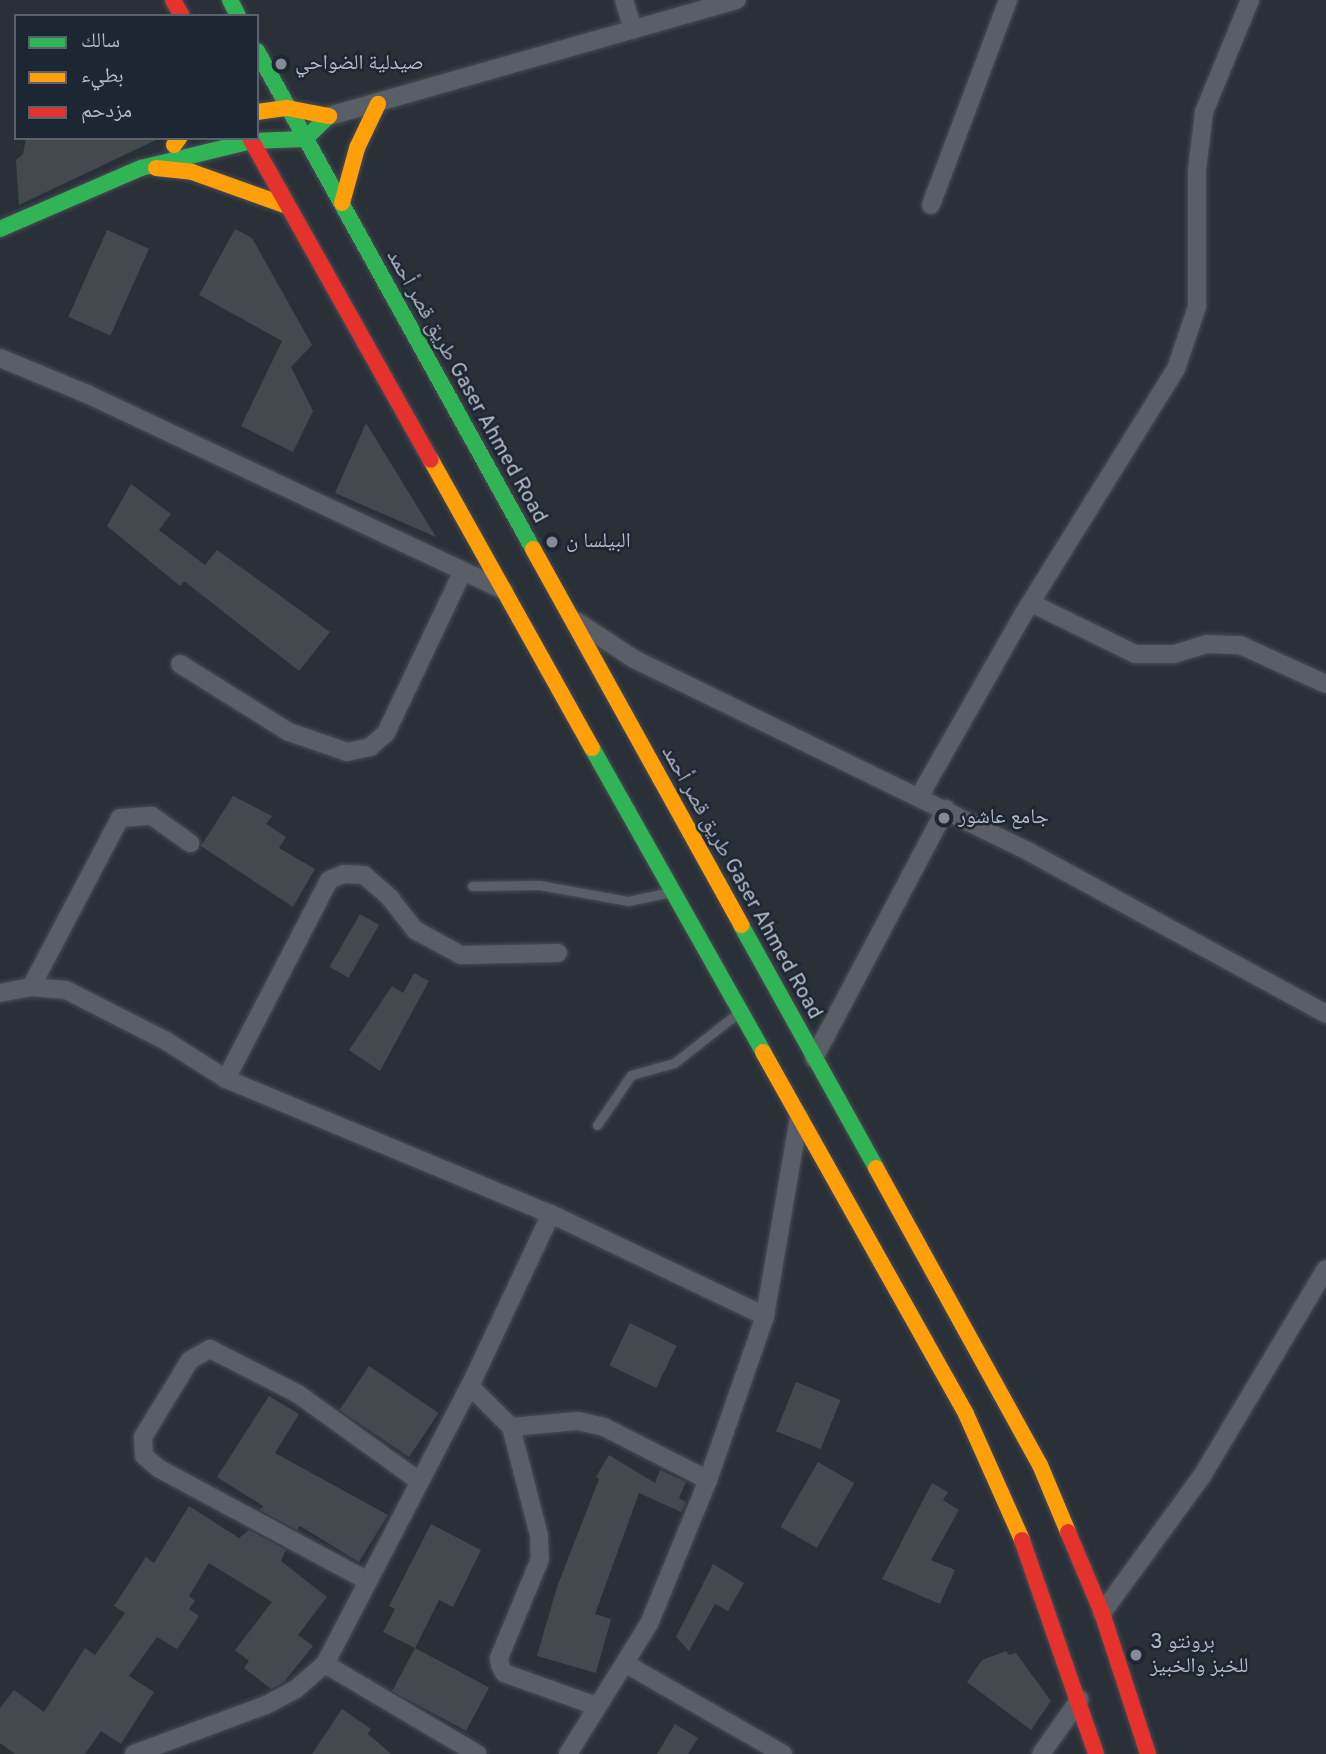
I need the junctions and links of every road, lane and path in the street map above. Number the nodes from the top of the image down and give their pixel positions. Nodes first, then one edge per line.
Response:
1 (624, 0) edge
2 (737, 0) edge
3 (1008, 0) edge
4 (1250, 0) edge
5 (633, 30) junction
6 (259, 55) edge
7 (378, 104) junction
8 (287, 108) junction
9 (259, 112) edge
10 (329, 116) junction
11 (305, 139) junction
12 (180, 140) edge
13 (251, 140) edge
14 (259, 140) edge
15 (148, 168) junction
16 (342, 203) junction
17 (931, 205) dead end
18 (287, 206) junction
19 (0, 229) edge
20 (0, 358) edge
21 (463, 571) junction
22 (504, 590) junction
23 (1031, 603) junction
24 (569, 617) junction
25 (180, 664) dead end
26 (1326, 684) edge
27 (919, 797) junction
28 (946, 809) junction
29 (190, 843) dead end
30 (472, 886) dead end
31 (673, 892) junction
32 (558, 953) dead end
33 (31, 987) junction
34 (0, 993) edge
35 (740, 1012) junction
36 (1326, 1014) edge
37 (814, 1058) junction
38 (226, 1079) junction
39 (799, 1117) junction
40 (597, 1125) dead end
41 (551, 1214) junction
42 (1326, 1269) edge
43 (765, 1316) junction
44 (470, 1386) junction
45 (511, 1427) junction
46 (708, 1480) junction
47 (419, 1481) junction
48 (366, 1580) junction
49 (1102, 1613) junction
50 (325, 1664) junction
51 (626, 1664) junction
52 (1080, 1699) junction
53 (596, 1706) junction
54 (134, 1754) edge
55 (477, 1754) edge
56 (568, 1754) edge
57 (783, 1754) edge
58 (1041, 1754) edge
59 (1097, 1754) edge
60 (1147, 1754) edge

1 - 5 street
2 - 5 street
3 - 17 street
4 - 23 street
5 - 7 street
6 - 8 main road, طريق قصر أحمد Gaser Ahmed Road
7 - 10 street
7 - 16 main road
8 - 9 main road
8 - 10 main road
8 - 11 main road, طريق قصر أحمد Gaser Ahmed Road
10 - 11 main road
11 - 14 main road
11 - 16 main road, طريق قصر أحمد Gaser Ahmed Road
12 - 15 main road
13 - 15 main road
13 - 18 main road
15 - 18 main road
15 - 19 main road
16 - 24 main road, طريق قصر أحمد Gaser Ahmed Road
18 - 22 main road
20 - 21 street
21 - 22 street
21 - 25 street
22 - 31 main road
23 - 26 street
23 - 27 street
24 - 27 street
24 - 37 main road, طريق قصر أحمد Gaser Ahmed Road
27 - 28 street
28 - 36 street
28 - 37 street
29 - 33 street
30 - 31 lane
31 - 35 main road
32 - 38 street
33 - 34 street
33 - 38 street
35 - 39 main road
35 - 40 lane
37 - 49 main road, طريق قصر أحمد Gaser Ahmed Road
38 - 41 street
39 - 43 street
39 - 52 main road
41 - 43 street
41 - 44 street
42 - 49 street
43 - 46 street
44 - 45 street
44 - 47 street
45 - 46 street
45 - 53 street
46 - 51 street
47 - 48 street
47 - 48 street
48 - 50 street
49 - 60 main road, طريق قصر أحمد Gaser Ahmed Road
50 - 54 street
50 - 55 street
51 - 53 street
51 - 57 street
52 - 58 street
52 - 59 main road
53 - 56 street

